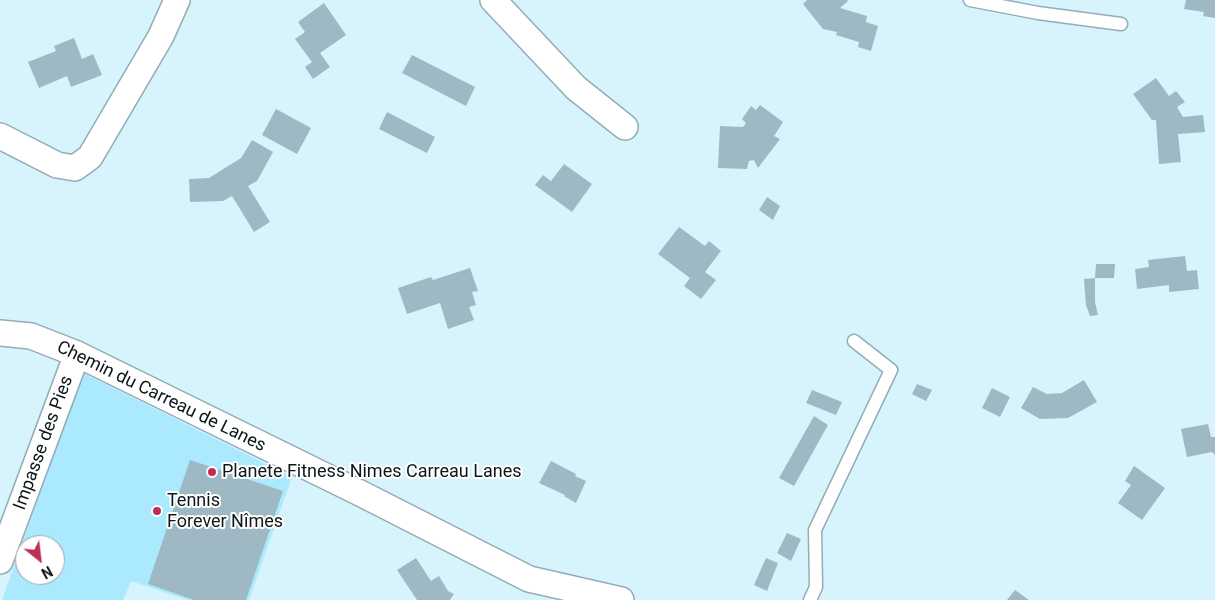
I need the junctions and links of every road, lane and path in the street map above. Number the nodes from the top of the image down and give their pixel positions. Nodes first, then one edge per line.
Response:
1 (177, 0) edge
2 (493, 0) edge
3 (970, 0) edge
4 (1121, 24) dead end
5 (625, 127) dead end
6 (0, 136) edge
7 (0, 332) edge
8 (854, 341) dead end
9 (77, 354) junction
10 (0, 561) edge
11 (621, 600) edge
12 (810, 600) edge

1 - 6 street
2 - 5 street
3 - 4 lane
7 - 9 street, Chemin du Carreau de Lanes
8 - 12 lane
9 - 10 street, Impasse des Pies
9 - 11 street, Chemin du Carreau de Lanes

